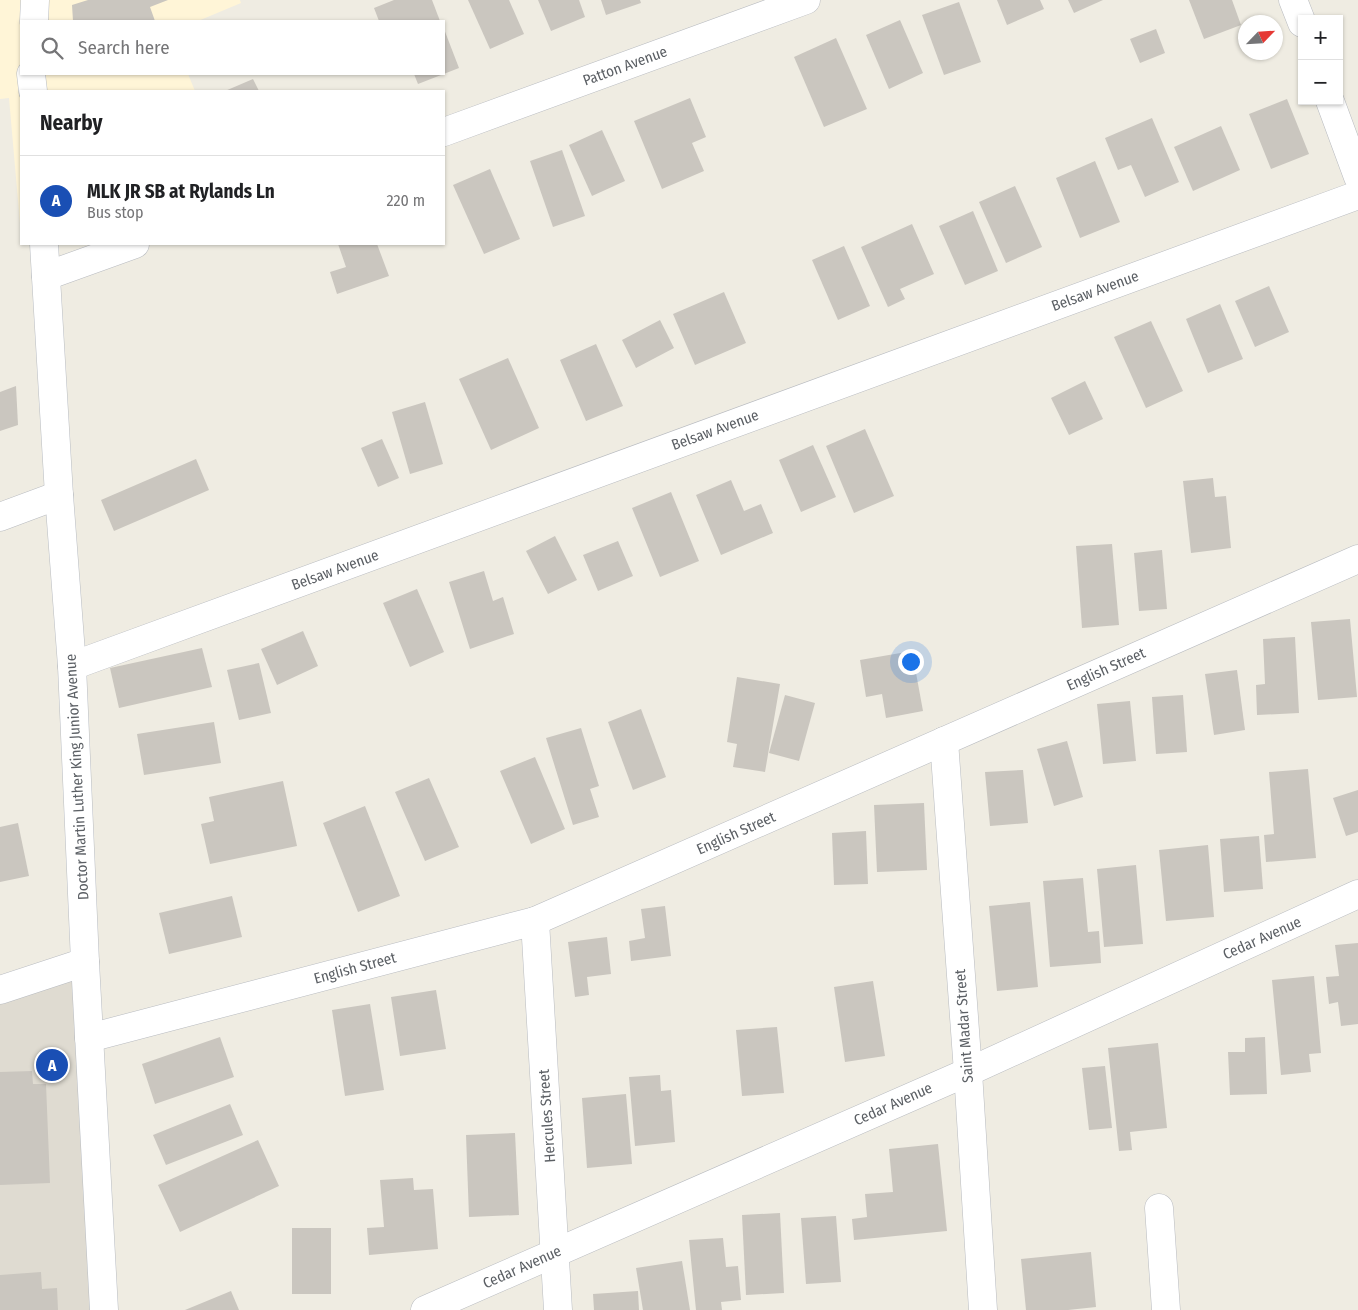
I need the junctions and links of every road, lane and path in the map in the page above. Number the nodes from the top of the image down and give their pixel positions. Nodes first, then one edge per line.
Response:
1 (35, 0) edge
2 (806, 0) edge
3 (1293, 0) edge
4 (1299, 15) edge
5 (34, 20) edge
6 (32, 75) edge
7 (33, 90) edge
8 (1331, 105) edge
9 (445, 132) edge
10 (1358, 177) edge
11 (1358, 195) edge
12 (44, 245) edge
13 (132, 245) edge
14 (46, 276) junction
15 (59, 495) junction
16 (0, 517) edge
17 (1358, 559) edge
18 (72, 666) junction
19 (944, 741) junction
20 (1358, 894) edge
21 (535, 921) junction
22 (85, 962) junction
23 (0, 990) edge
24 (89, 1038) junction
25 (968, 1072) junction
26 (1159, 1208) dead end
27 (555, 1252) junction
28 (104, 1310) edge
29 (425, 1310) edge
30 (558, 1310) edge
31 (983, 1310) edge
32 (1166, 1310) edge

1 - 5 street
2 - 9 street, Patton Avenue
3 - 4 street
6 - 7 street
8 - 10 street
11 - 18 street, Belsaw Avenue
12 - 14 street, Doctor Martin Luther King Junior Avenue
13 - 14 street
14 - 15 street, Doctor Martin Luther King Junior Avenue
15 - 16 street
15 - 18 street, Doctor Martin Luther King Junior Avenue
17 - 19 street, English Street
18 - 22 street, Doctor Martin Luther King Junior Avenue
19 - 21 street, English Street
19 - 25 street, Saint Madar Street
20 - 25 street, Cedar Avenue
21 - 24 street, English Street
21 - 27 street, Hercules Street
22 - 23 street
22 - 24 street, Doctor Martin Luther King Junior Avenue
24 - 28 street, Doctor Martin Luther King Junior Avenue
25 - 27 street, Cedar Avenue
25 - 31 street, Saint Madar Street
26 - 32 street
27 - 29 street, Cedar Avenue
27 - 30 street, Hercules Street

